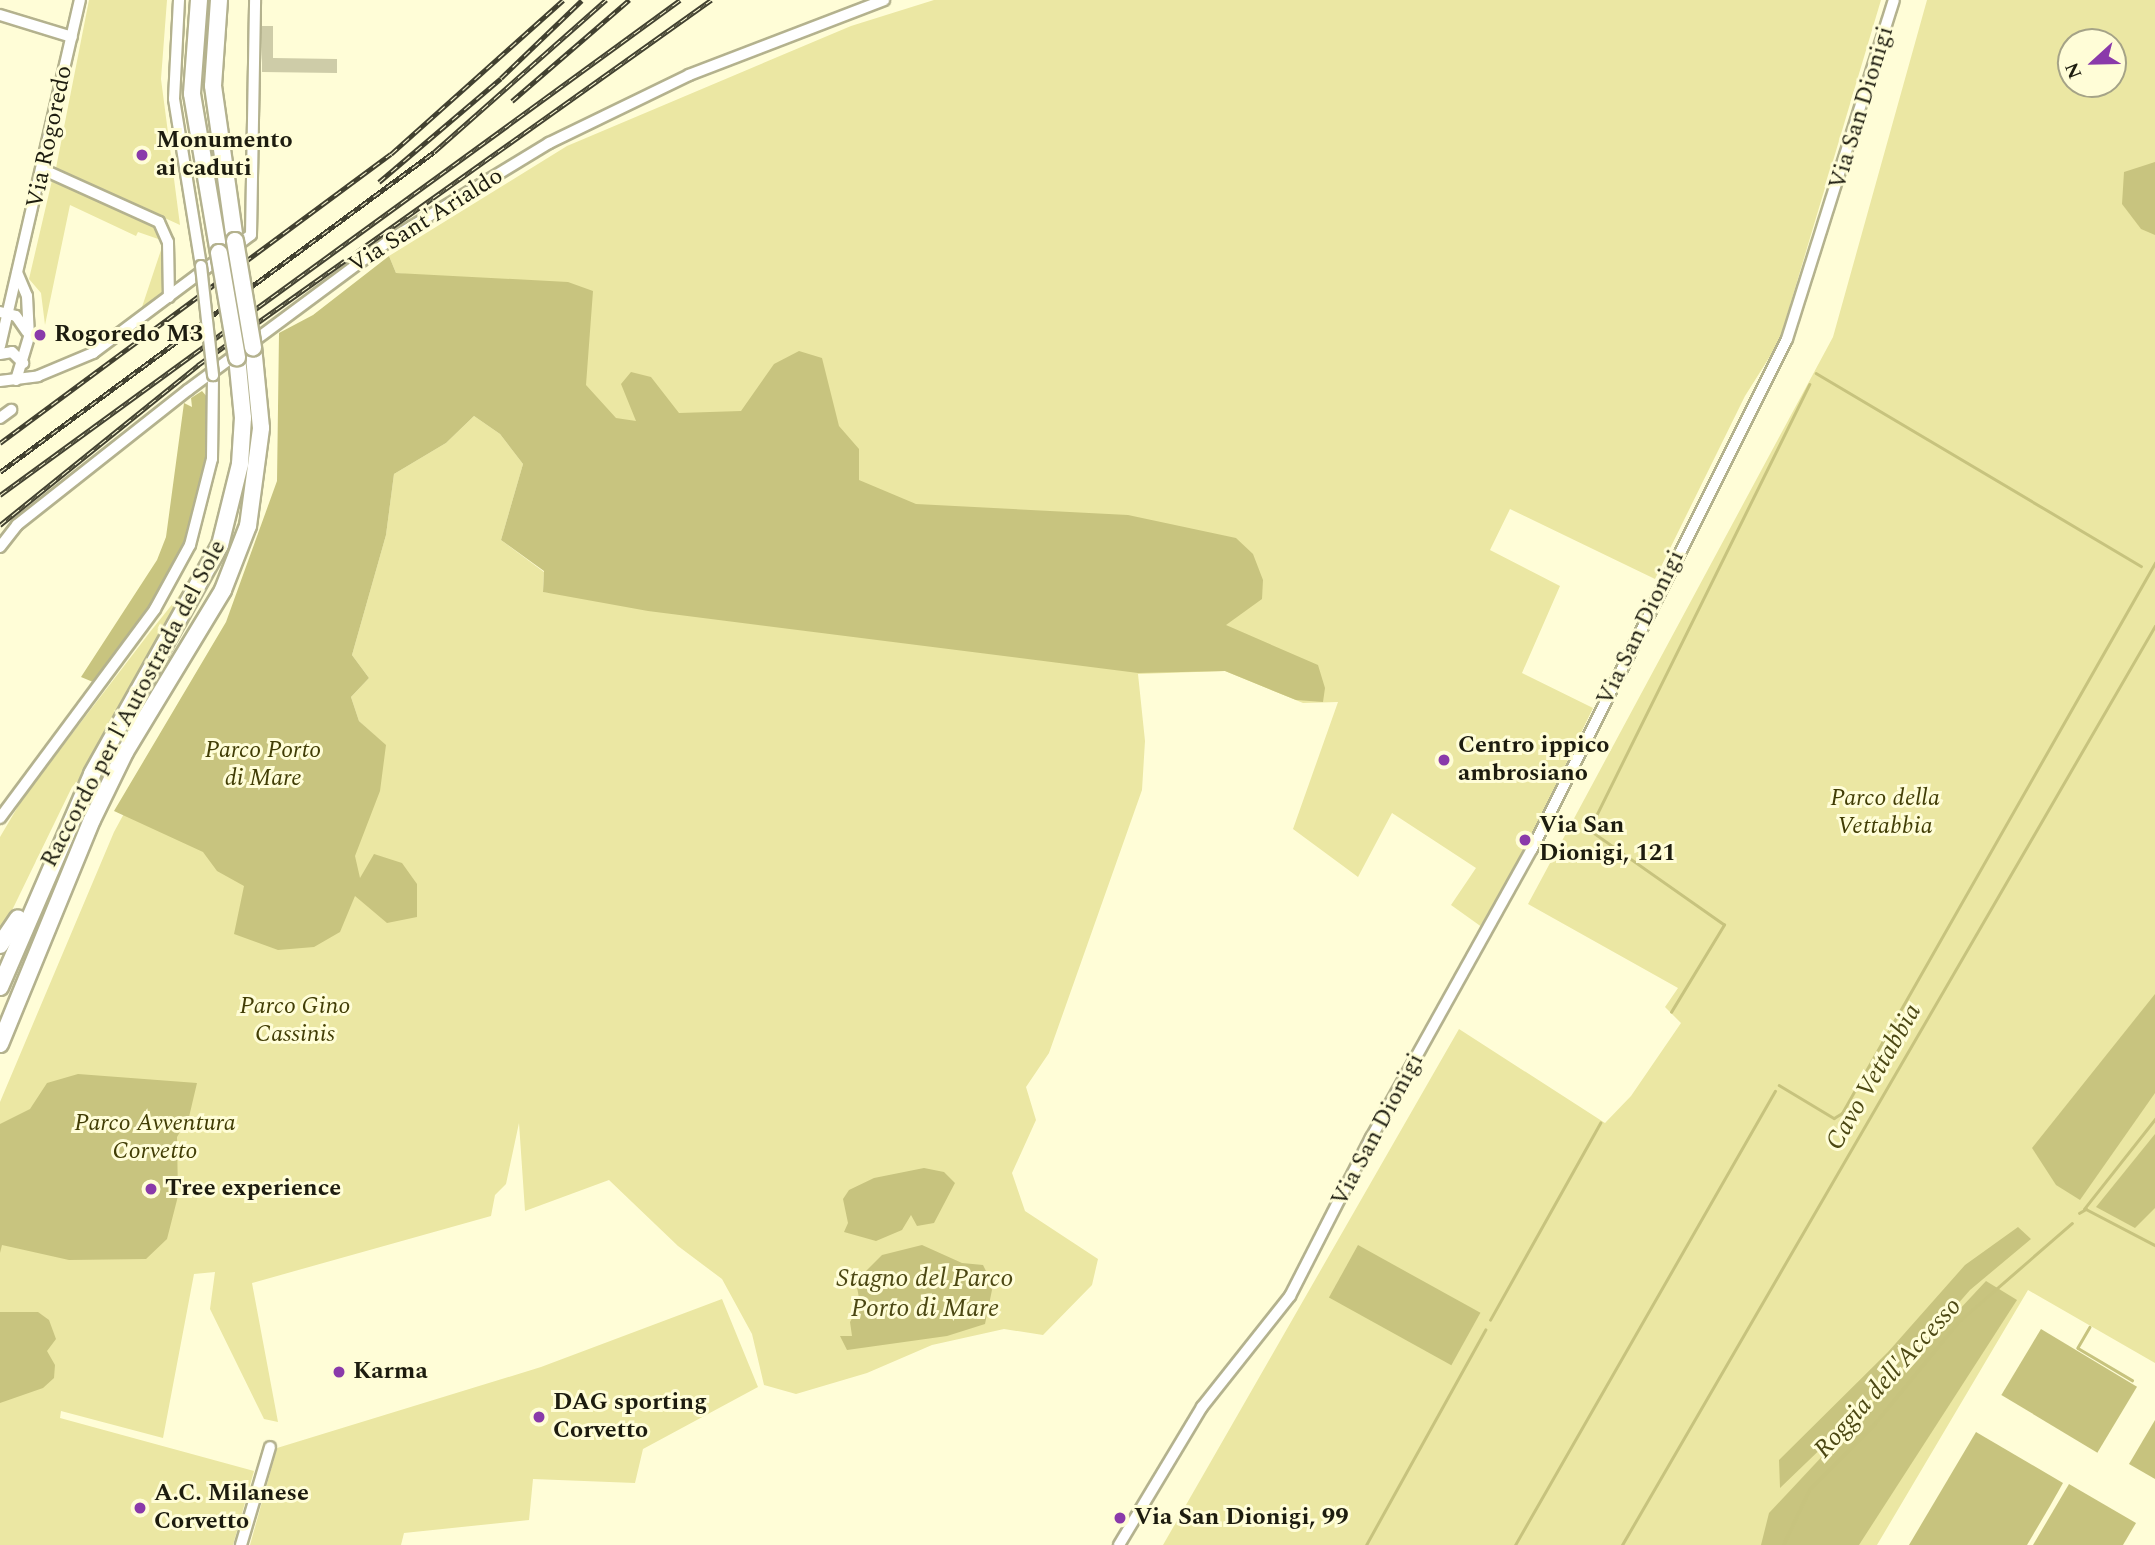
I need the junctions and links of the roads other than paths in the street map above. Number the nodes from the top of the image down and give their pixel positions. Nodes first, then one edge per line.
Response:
1 (80, 0) edge
2 (179, 0) edge
3 (199, 0) edge
4 (219, 0) edge
5 (255, 0) edge
6 (884, 0) edge
7 (1894, 0) edge
8 (0, 15) edge
9 (72, 37) junction
10 (44, 170) junction
11 (17, 273) junction
12 (169, 297) junction
13 (4, 312) edge
14 (29, 337) junction
15 (0, 346) edge
16 (0, 354) edge
17 (23, 363) junction
18 (1, 380) edge
19 (16, 380) junction
20 (10, 410) dead end
21 (0, 418) edge
22 (0, 547) edge
23 (92, 774) junction
24 (0, 818) edge
25 (0, 945) edge
26 (0, 987) edge
27 (0, 1044) edge
28 (270, 1447) dead end
29 (242, 1545) edge
30 (1119, 1545) edge

1 - 9 street, Via Rogoredo
2 - 24 street, bridge
3 - 23 highway, Raccordo per l'Autostrada del Sole, bridge
4 - 27 highway, Raccordo per l'Autostrada del Sole, bridge
5 - 12 street
6 - 22 street, Via Sant'Arialdo
7 - 30 street, Via San Dionigi
8 - 9 street
9 - 10 street, Via Rogoredo
10 - 11 street, Via Rogoredo
10 - 12 street
11 - 13 street, Via Rogoredo
11 - 14 street
12 - 19 street
13 - 14 street
13 - 15 street, Via Rogoredo
14 - 17 street
16 - 17 street
17 - 19 street
18 - 19 street
20 - 21 street
23 - 25 highway
23 - 26 highway, Raccordo per l'Autostrada del Sole
28 - 29 street

